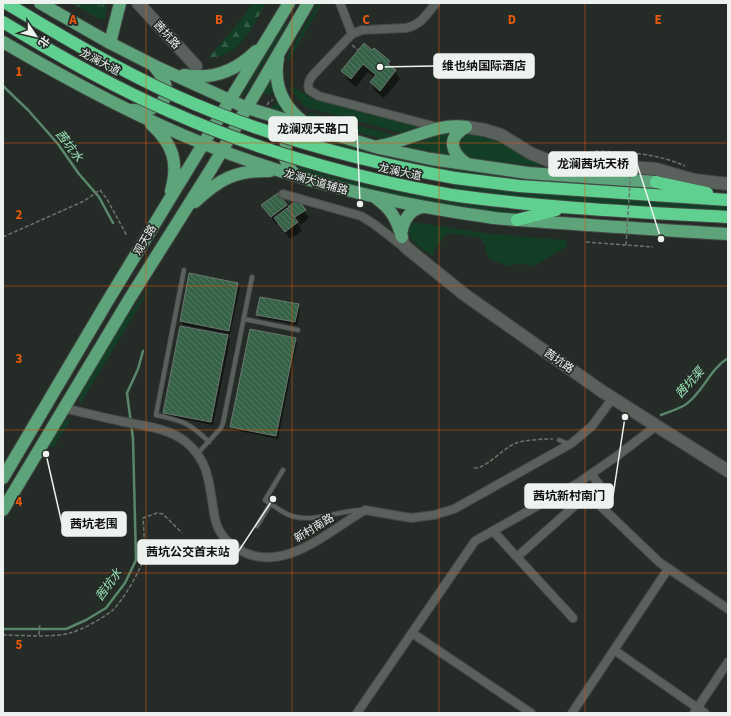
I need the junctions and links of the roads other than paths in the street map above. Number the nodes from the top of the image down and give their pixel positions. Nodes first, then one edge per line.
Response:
1 (6, 3) edge
2 (40, 3) edge
3 (120, 3) edge
4 (138, 3) edge
5 (288, 3) edge
6 (308, 3) edge
7 (340, 3) edge
8 (436, 3) edge
9 (3, 22) edge
10 (352, 34) junction
11 (266, 40) junction
12 (3, 42) edge
13 (110, 43) junction
14 (278, 54) junction
15 (196, 66) dead end
16 (156, 67) junction
17 (230, 100) junction
18 (247, 108) junction
19 (128, 110) junction
20 (141, 116) junction
21 (312, 128) junction
22 (441, 128) junction
23 (466, 128) junction
24 (204, 144) junction
25 (374, 147) junction
26 (222, 151) junction
27 (467, 164) junction
28 (283, 172) junction
29 (299, 177) junction
30 (656, 182) joint
31 (728, 184) edge
32 (283, 194) dead end
33 (370, 196) junction
34 (728, 199) edge
35 (165, 206) junction
36 (423, 207) junction
37 (568, 208) junction
38 (728, 217) edge
39 (517, 220) junction
40 (179, 221) junction
41 (728, 234) edge
42 (402, 237) junction
43 (408, 249) junction
44 (184, 270) dead end
45 (252, 277) dead end
46 (244, 319) junction
47 (298, 330) dead end
48 (612, 399) junction
49 (63, 408) junction
50 (656, 426) junction
51 (559, 440) road end
52 (209, 442) junction
53 (568, 446) junction
54 (198, 454) junction
55 (283, 470) dead end
56 (728, 471) edge
57 (590, 474) junction
58 (3, 478) edge
59 (588, 494) junction
60 (271, 503) junction
61 (3, 510) edge
62 (365, 510) junction
63 (256, 526) dead end
64 (493, 531) junction
65 (517, 557) junction
66 (668, 569) junction
67 (728, 609) edge
68 (573, 618) dead end
69 (412, 633) junction
70 (614, 650) junction
71 (728, 662) edge
72 (696, 710) edge
73 (357, 713) edge
74 (531, 713) edge
75 (572, 713) edge
76 (705, 713) edge

1 - 34 highway, 龙澜大道, bridge
2 - 13 main road
3 - 13 main road
4 - 15 street, 茜坑路
5 - 11 main road, 观天路
6 - 14 main road
7 - 10 street
8 - 10 street
9 - 37 highway, 龙澜大道, bridge
10 - 22 street
11 - 16 main road
11 - 17 main road, 观天路
12 - 19 main road, 龙澜大道辅路
13 - 16 main road
14 - 18 main road, 观天路
14 - 21 main road
16 - 17 main road
16 - 19 main road
17 - 18 main road
17 - 24 main road, 观天路
18 - 21 main road
18 - 26 main road, 观天路
19 - 20 main road, 龙澜大道辅路
20 - 24 main road, 龙澜大道辅路
20 - 35 main road
21 - 25 main road
21 - 29 main road
22 - 23 main road
22 - 25 main road
23 - 27 main road
23 - 31 street
24 - 26 main road, 龙澜大道辅路
24 - 35 main road, 观天路
25 - 27 main road
26 - 28 main road, 龙澜大道辅路
26 - 40 main road, 观天路
27 - 30 main road
28 - 29 main road, 龙澜大道辅路
28 - 40 main road
29 - 33 main road, 龙澜大道辅路
30 - 34 highway
32 - 43 street
33 - 36 main road, 龙澜大道辅路
33 - 42 main road
35 - 58 main road, 观天路
36 - 39 main road, 龙澜大道辅路
36 - 42 main road
37 - 38 highway, 龙澜大道
37 - 39 highway
39 - 41 main road, 龙澜大道辅路
40 - 49 main road, 观天路
42 - 43 street, 茜坑路
43 - 48 street, 茜坑路
44 - 52 lane
45 - 46 lane
46 - 47 lane
46 - 52 lane
48 - 50 street, 茜坑路
48 - 53 street
49 - 54 street, 新村南路
49 - 61 main road, 观天路
50 - 56 street, 茜坑路
50 - 57 street
51 - 53 lane
52 - 54 lane
53 - 62 street
54 - 62 street, 新村南路
55 - 60 lane
57 - 59 street
57 - 64 street
59 - 65 street
59 - 66 street
60 - 62 lane
60 - 63 lane
64 - 65 street
64 - 69 street
65 - 68 street
66 - 67 street
66 - 70 street
69 - 73 street
69 - 74 street
70 - 72 street
70 - 75 street
71 - 72 street
72 - 76 street

